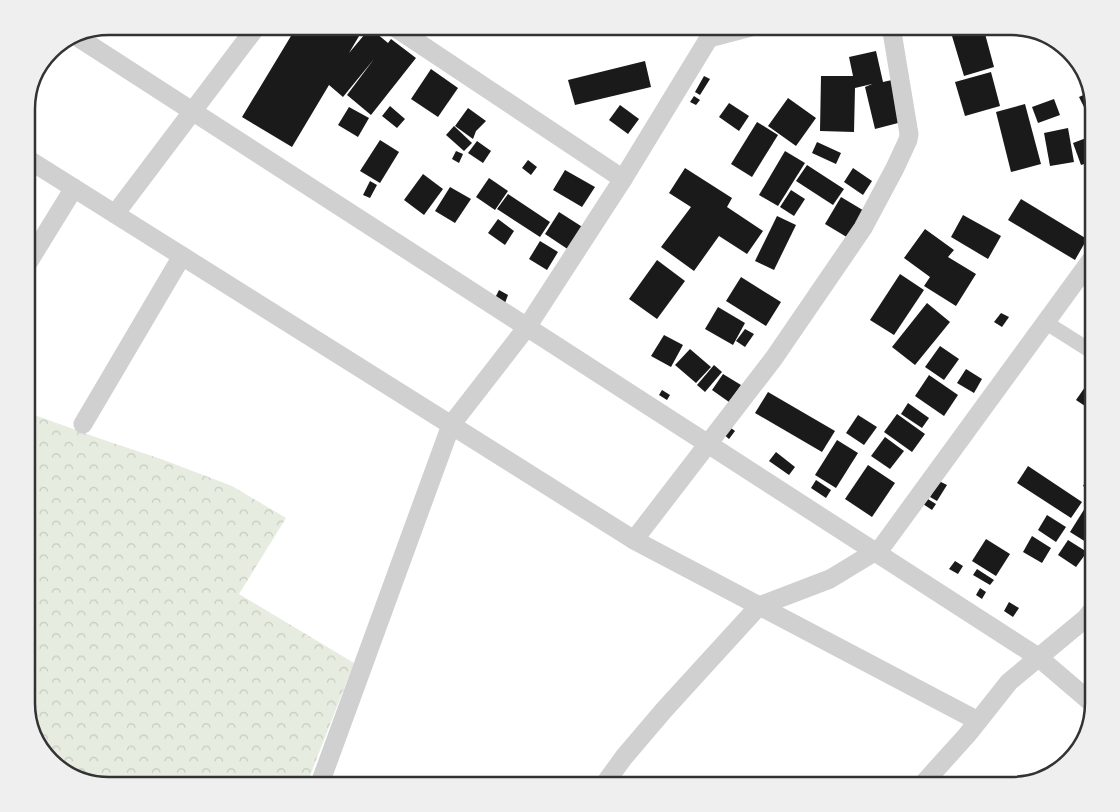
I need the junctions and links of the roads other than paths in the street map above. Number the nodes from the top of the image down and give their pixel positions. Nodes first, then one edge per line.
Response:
1 (250, 35) edge
2 (406, 35) edge
3 (706, 35) edge
4 (893, 35) edge
5 (83, 40) edge
6 (193, 111) junction
7 (35, 166) edge
8 (623, 179) junction
9 (74, 188) junction
10 (115, 214) junction
11 (35, 251) edge
12 (182, 256) junction
13 (1085, 268) edge
14 (1045, 322) junction
15 (527, 327) junction
16 (1085, 347) edge
17 (83, 424) dead end
18 (451, 425) junction
19 (709, 444) junction
20 (634, 540) junction
21 (876, 552) junction
22 (760, 606) junction
23 (1085, 619) edge
24 (1038, 657) junction
25 (1085, 697) edge
26 (978, 721) junction
27 (322, 777) edge
28 (610, 777) edge
29 (929, 777) edge

1 - 6 street
2 - 8 street
3 - 8 street
4 - 19 street
5 - 6 street
6 - 10 street
6 - 15 street
7 - 9 street
8 - 15 street
9 - 10 street
9 - 11 street
10 - 12 street
12 - 17 street
12 - 18 street
13 - 14 street
14 - 16 street
14 - 21 street
15 - 18 street
15 - 19 street
18 - 20 street
18 - 27 street
19 - 20 street
19 - 21 street
20 - 22 street
21 - 22 street
21 - 24 street
22 - 26 street
22 - 28 street
23 - 24 street
24 - 25 street
24 - 26 street
26 - 29 street

